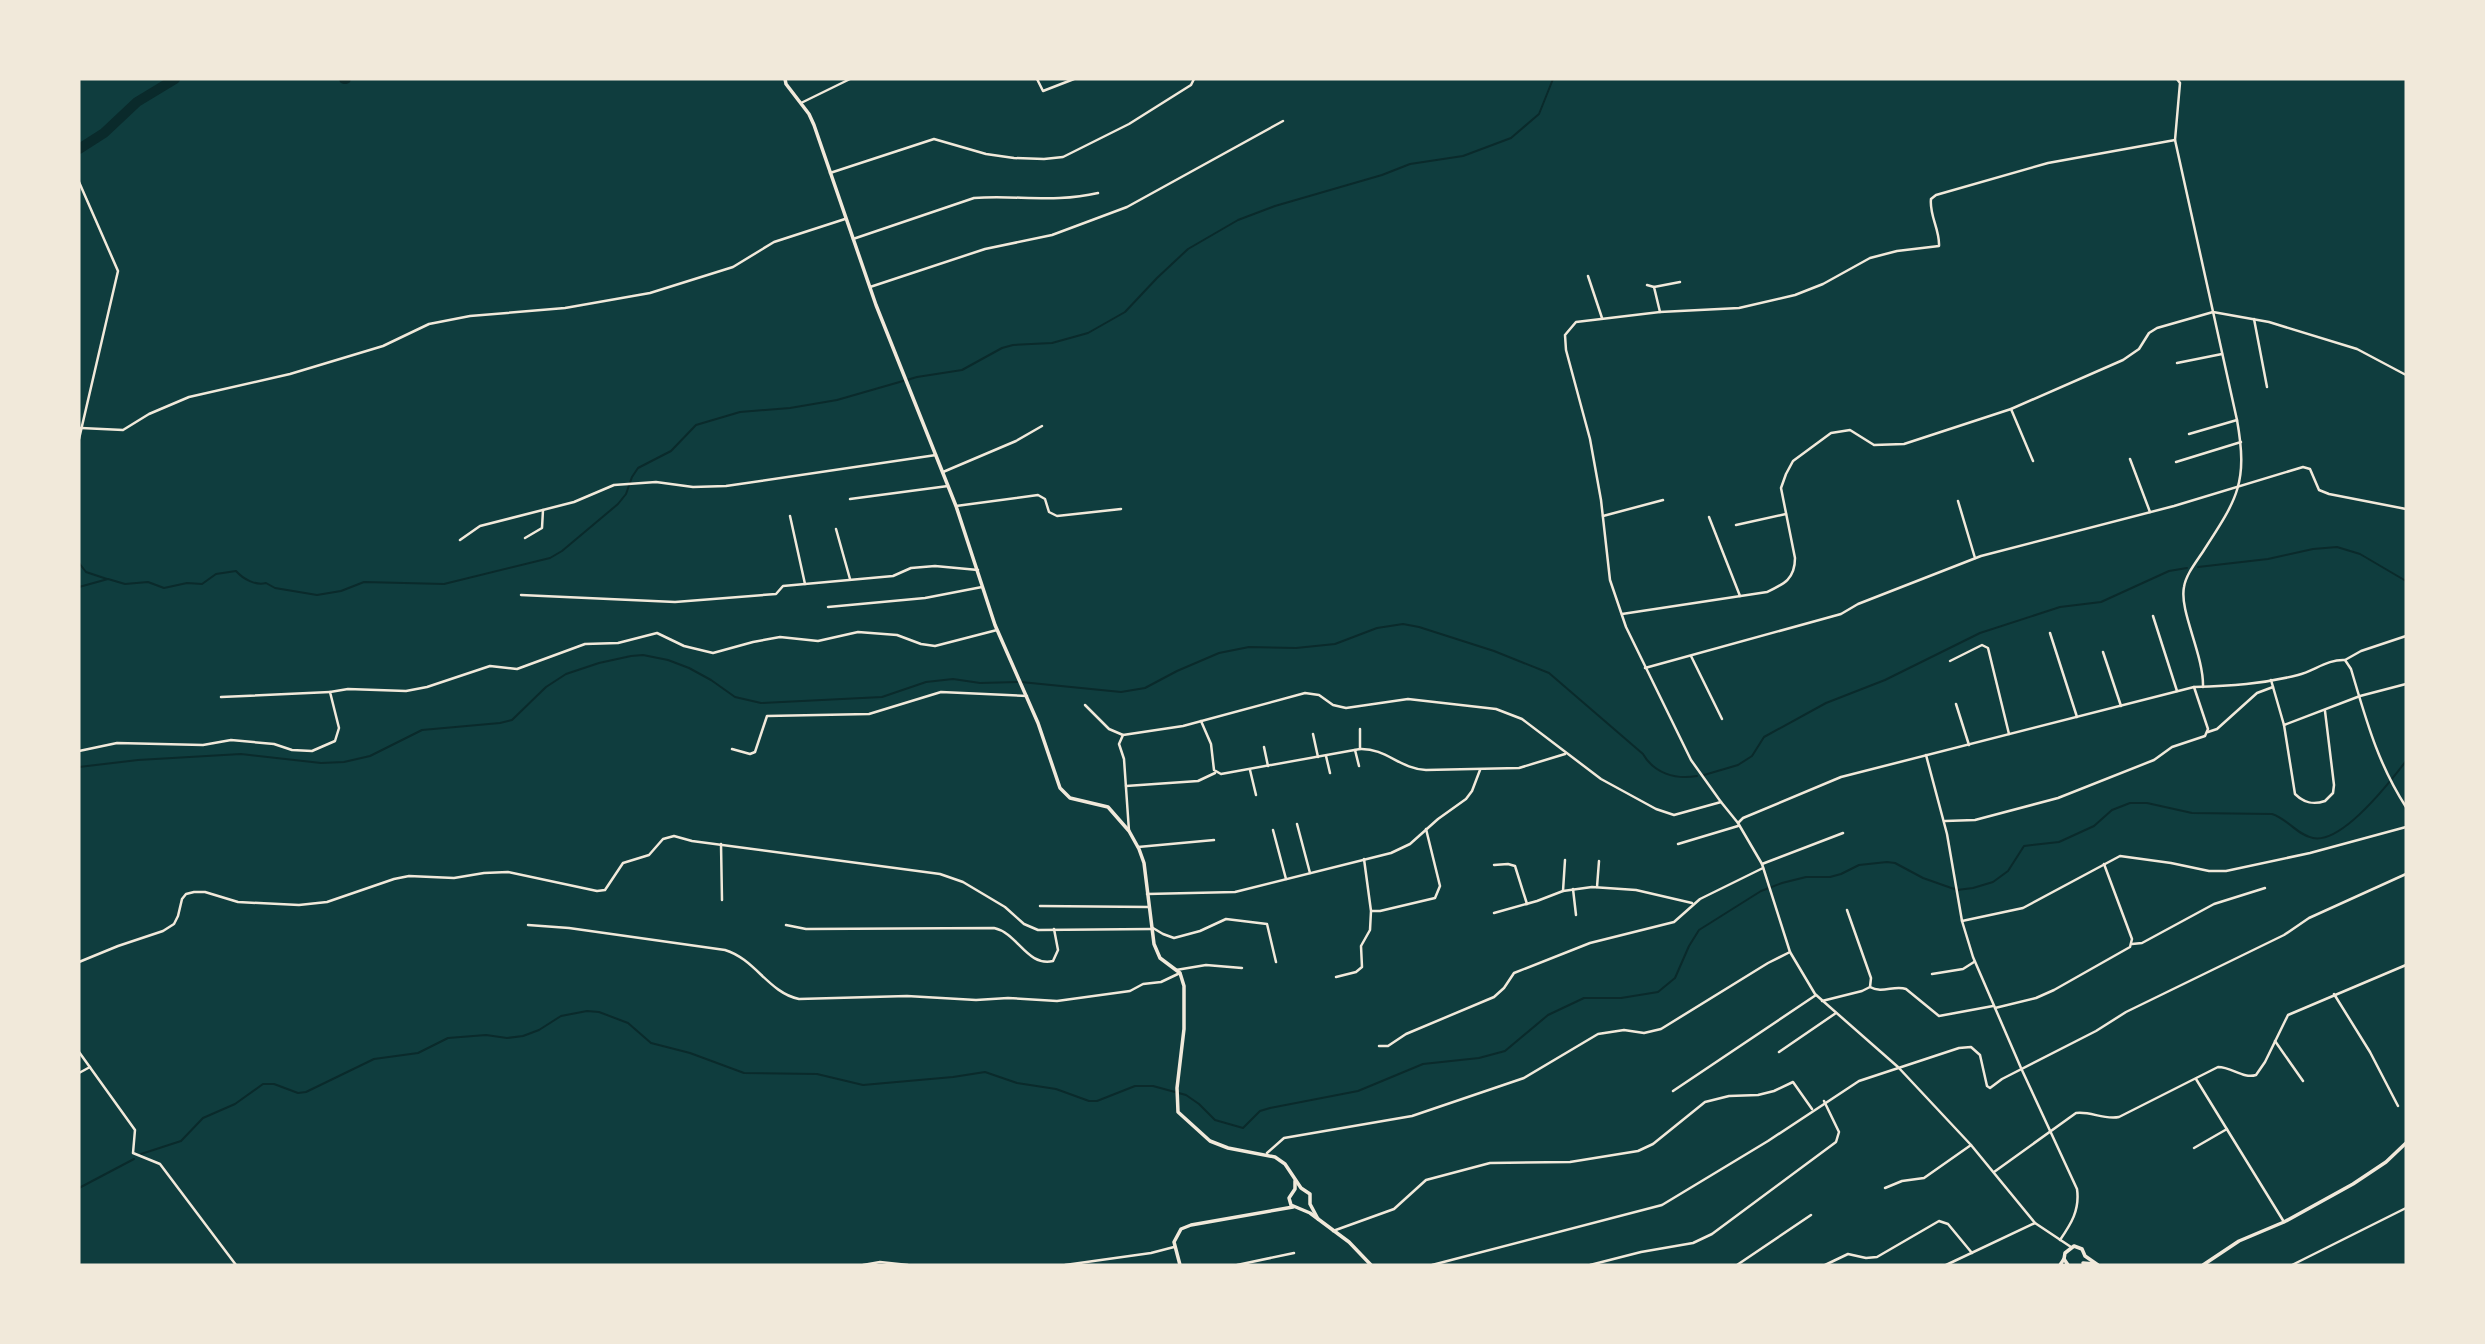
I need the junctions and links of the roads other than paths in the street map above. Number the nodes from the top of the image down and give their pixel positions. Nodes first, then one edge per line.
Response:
1 (785, 79) edge
2 (850, 79) edge
3 (1037, 79) edge
4 (1074, 79) edge
5 (1194, 79) edge
6 (2177, 79) edge
7 (801, 103) junction
8 (1283, 121) dead end
9 (2175, 140) junction
10 (830, 173) junction
11 (79, 182) edge
12 (1098, 193) dead end
13 (845, 219) junction
14 (853, 239) junction
15 (1588, 276) dead end
16 (1680, 282) dead end
17 (1647, 285) dead end
18 (870, 287) junction
19 (1654, 287) junction
20 (1660, 312) junction
21 (2213, 312) junction
22 (1602, 318) junction
23 (2254, 319) junction
24 (2222, 354) junction
25 (2177, 363) dead end
26 (2406, 375) edge
27 (2267, 387) dead end
28 (2011, 408) junction
29 (2237, 420) junction
30 (1042, 426) dead end
31 (81, 428) junction
32 (2189, 433) dead end
33 (79, 439) edge
34 (2241, 442) junction
35 (936, 455) junction
36 (2130, 459) dead end
37 (2033, 461) dead end
38 (2176, 462) dead end
39 (943, 472) junction
40 (948, 486) junction
41 (2239, 487) junction
42 (850, 499) dead end
43 (1664, 500) dead end
44 (1958, 501) dead end
45 (956, 506) junction
46 (1121, 509) dead end
47 (2406, 509) edge
48 (542, 510) junction
49 (2150, 512) junction
50 (1786, 514) junction
51 (790, 516) dead end
52 (1603, 516) junction
53 (1709, 517) dead end
54 (1736, 525) dead end
55 (835, 529) dead end
56 (525, 538) dead end
57 (460, 540) dead end
58 (1975, 558) junction
59 (978, 570) junction
60 (850, 579) junction
61 (805, 584) junction
62 (982, 587) junction
63 (521, 595) dead end
64 (1740, 596) junction
65 (828, 607) dead end
66 (1622, 614) junction
67 (2153, 616) dead end
68 (998, 630) junction
69 (2050, 633) dead end
70 (2406, 636) edge
71 (2103, 652) dead end
72 (1690, 655) junction
73 (2345, 660) junction
74 (1950, 661) dead end
75 (1645, 668) junction
76 (2271, 680) junction
77 (2406, 684) edge
78 (2194, 687) junction
79 (2203, 687) junction
80 (2273, 687) junction
81 (2176, 691) junction
82 (330, 692) junction
83 (1026, 694) junction
84 (221, 696) dead end
85 (2360, 696) junction
86 (1956, 704) dead end
87 (1086, 705) dead end
88 (2121, 706) junction
89 (2325, 711) junction
90 (2077, 717) junction
91 (1722, 719) dead end
92 (1201, 722) junction
93 (2284, 725) junction
94 (1360, 729) dead end
95 (2208, 732) junction
96 (1313, 734) dead end
97 (2009, 734) junction
98 (1123, 735) junction
99 (1969, 745) junction
100 (1264, 747) dead end
101 (732, 749) dead end
102 (1360, 749) junction
103 (1355, 750) junction
104 (79, 751) edge
105 (1564, 754) junction
106 (1326, 755) junction
107 (1926, 755) junction
108 (1318, 757) junction
109 (1268, 766) junction
110 (1359, 766) dead end
111 (1481, 768) junction
112 (1250, 769) junction
113 (1216, 772) junction
114 (1330, 773) dead end
115 (1126, 786) junction
116 (1256, 795) dead end
117 (1721, 802) junction
118 (2406, 807) edge
119 (1944, 821) junction
120 (1297, 824) dead end
121 (1738, 824) junction
122 (2406, 827) edge
123 (1426, 829) junction
124 (1273, 830) dead end
125 (1129, 831) junction
126 (1843, 833) dead end
127 (1214, 840) dead end
128 (721, 844) junction
129 (1678, 844) dead end
130 (1138, 847) junction
131 (1364, 859) junction
132 (1565, 860) dead end
133 (1599, 861) dead end
134 (1494, 864) dead end
135 (2104, 864) junction
136 (1763, 866) junction
137 (1310, 873) junction
138 (2406, 874) edge
139 (1286, 879) junction
140 (1597, 887) junction
141 (2265, 888) dead end
142 (1573, 889) junction
143 (1563, 891) junction
144 (1147, 894) junction
145 (722, 900) dead end
146 (1527, 904) junction
147 (1692, 904) junction
148 (1040, 906) dead end
149 (1149, 907) junction
150 (1847, 910) dead end
151 (1371, 911) junction
152 (1494, 913) dead end
153 (1576, 915) dead end
154 (1962, 921) junction
155 (528, 925) dead end
156 (786, 925) dead end
157 (1151, 927) junction
158 (1054, 929) junction
159 (2132, 944) junction
160 (1790, 952) junction
161 (79, 962) edge
162 (1276, 962) dead end
163 (1975, 962) junction
164 (2406, 965) edge
165 (1242, 968) dead end
166 (1178, 972) junction
167 (1932, 974) dead end
168 (1336, 977) dead end
169 (1870, 987) junction
170 (2334, 994) junction
171 (1816, 995) junction
172 (1822, 1001) junction
173 (1994, 1007) junction
174 (1836, 1013) junction
175 (2274, 1041) junction
176 (1379, 1046) dead end
177 (79, 1052) edge
178 (1779, 1052) dead end
179 (90, 1067) junction
180 (1898, 1067) junction
181 (2021, 1068) junction
182 (79, 1073) edge
183 (2196, 1078) junction
184 (2303, 1081) dead end
185 (1673, 1091) dead end
186 (1824, 1101) junction
187 (2398, 1106) dead end
188 (1812, 1110) junction
189 (2227, 1129) junction
190 (2050, 1131) junction
191 (2406, 1143) edge
192 (1971, 1145) junction
193 (2194, 1148) dead end
194 (1267, 1153) junction
195 (1993, 1173) junction
196 (1295, 1181) junction
197 (1301, 1188) junction
198 (1885, 1188) dead end
199 (1295, 1189) junction
200 (1289, 1201) junction
201 (1310, 1204) junction
202 (1293, 1207) junction
203 (1284, 1208) junction
204 (2406, 1208) edge
205 (1305, 1209) junction
206 (1811, 1215) dead end
207 (1318, 1219) junction
208 (2284, 1222) junction
209 (2035, 1223) junction
210 (1333, 1231) junction
211 (2061, 1241) junction
212 (2071, 1247) junction
213 (1174, 1248) junction
214 (2066, 1251) junction
215 (1294, 1253) dead end
216 (1972, 1253) junction
217 (2085, 1256) junction
218 (2064, 1259) junction
219 (1745, 1261) junction
220 (2082, 1264) edge
221 (236, 1265) edge
222 (863, 1265) edge
223 (908, 1265) edge
224 (1065, 1265) edge
225 (1180, 1265) edge
226 (1237, 1265) edge
227 (1371, 1265) edge
228 (1432, 1265) edge
229 (1590, 1265) edge
230 (1737, 1265) edge
231 (1747, 1265) edge
232 (1825, 1265) edge
233 (1946, 1265) edge
234 (2060, 1265) edge
235 (2068, 1265) edge
236 (2097, 1265) edge
237 (2203, 1265) edge
238 (2292, 1265) edge

1 - 7 main road
2 - 7 street
3 - 4 street
5 - 10 street
6 - 9 street
7 - 10 main road
8 - 18 street
9 - 20 street
9 - 21 street
10 - 13 main road
11 - 31 street
12 - 14 street
13 - 14 main road
13 - 31 street
14 - 18 main road
15 - 22 street
16 - 19 street
17 - 19 street
18 - 35 main road
19 - 20 street
20 - 22 street
21 - 23 street
21 - 24 street
21 - 28 street
22 - 52 street
23 - 26 street
23 - 27 street
24 - 25 street
24 - 29 street
28 - 37 street
28 - 50 street
29 - 32 street
29 - 34 street
30 - 39 street
31 - 33 street
34 - 38 street
34 - 41 street
35 - 39 main road
35 - 48 street
36 - 49 street
39 - 40 main road
40 - 42 street
40 - 45 main road
41 - 47 street
41 - 49 street
41 - 79 street
43 - 52 street
44 - 58 street
45 - 46 street
45 - 59 main road
48 - 56 street
48 - 57 street
49 - 58 street
50 - 54 street
50 - 64 street
51 - 61 street
52 - 66 street
53 - 64 street
55 - 60 street
58 - 72 street
59 - 60 street
59 - 62 main road
60 - 61 street
61 - 63 street
62 - 65 street
62 - 68 main road
64 - 66 street
66 - 75 street
67 - 81 street
68 - 82 street
68 - 83 main road
69 - 90 street
70 - 73 street
71 - 88 street
72 - 75 street
72 - 91 street
73 - 76 street
73 - 85 street
74 - 97 street
75 - 117 street
76 - 79 street
76 - 80 street
77 - 85 street
78 - 79 street
78 - 81 street
78 - 95 street
80 - 93 street
80 - 95 street
81 - 88 street
82 - 84 street
82 - 104 street
83 - 101 street
83 - 125 main road
85 - 89 street
85 - 118 street
86 - 99 street
87 - 98 street
88 - 90 street
89 - 93 street
89 - 93 street
90 - 97 street
92 - 98 street
92 - 105 street
92 - 113 street
94 - 102 street
95 - 119 street
96 - 108 street
97 - 99 street
98 - 115 street
99 - 107 street
100 - 109 street
102 - 103 street
102 - 111 street
103 - 106 street
103 - 110 street
105 - 111 street
105 - 117 street
106 - 108 street
106 - 114 street
107 - 119 street
107 - 121 street
108 - 109 street
109 - 112 street
111 - 123 street
112 - 113 street
112 - 116 street
113 - 115 street
115 - 125 street
117 - 121 street
119 - 154 street
120 - 137 street
121 - 129 street
121 - 136 street
122 - 135 street
123 - 131 street
123 - 151 street
124 - 139 street
125 - 130 main road
126 - 136 street
127 - 130 street
128 - 145 street
128 - 158 street
128 - 161 street
130 - 144 main road
131 - 137 street
131 - 151 street
132 - 143 street
133 - 140 street
134 - 146 street
135 - 154 street
135 - 159 street
136 - 147 street
136 - 160 street
137 - 139 street
138 - 181 street
139 - 144 street
140 - 142 street
140 - 147 street
141 - 159 street
142 - 143 street
142 - 153 street
143 - 146 street
144 - 149 main road
146 - 152 street
147 - 176 street
148 - 149 street
149 - 157 main road
150 - 169 street
151 - 168 street
154 - 163 street
155 - 166 street
156 - 158 street
157 - 158 street
157 - 162 street
157 - 166 main road
159 - 173 street
160 - 171 street
160 - 194 street
163 - 167 street
163 - 173 street
164 - 170 street
165 - 166 street
166 - 194 main road
169 - 172 street
169 - 173 street
170 - 175 street
170 - 187 street
171 - 172 street
171 - 185 street
172 - 174 street
173 - 181 street
174 - 178 street
174 - 180 street
175 - 183 street
175 - 184 street
177 - 179 street
179 - 182 street
179 - 221 street
180 - 181 street
180 - 186 street
180 - 192 street
181 - 190 street
183 - 189 street
183 - 190 street
186 - 188 street
186 - 229 street
188 - 210 street
188 - 228 street
189 - 193 street
189 - 208 street
190 - 195 street
190 - 211 street
191 - 208 main road
192 - 195 street
192 - 198 street
194 - 196 main road
195 - 209 street
196 - 197 main road
196 - 199 main road
197 - 199 main road
197 - 201 main road
199 - 200 main road
200 - 202 main road
200 - 203 main road
201 - 205 main road
201 - 207 main road
202 - 203 main road
202 - 205 main road
203 - 213 main road
204 - 238 street
205 - 207 main road
206 - 219 street
207 - 210 main road
208 - 237 main road
209 - 211 street
209 - 216 street
210 - 227 main road
211 - 212 street
211 - 214 street
212 - 214 main road
212 - 217 main road
213 - 224 street
213 - 225 main road
214 - 218 main road
215 - 226 street
216 - 232 street
216 - 233 street
217 - 220 main road
217 - 236 main road
218 - 234 main road
218 - 235 main road
219 - 230 street
219 - 231 street
220 - 236 main road
222 - 223 street

